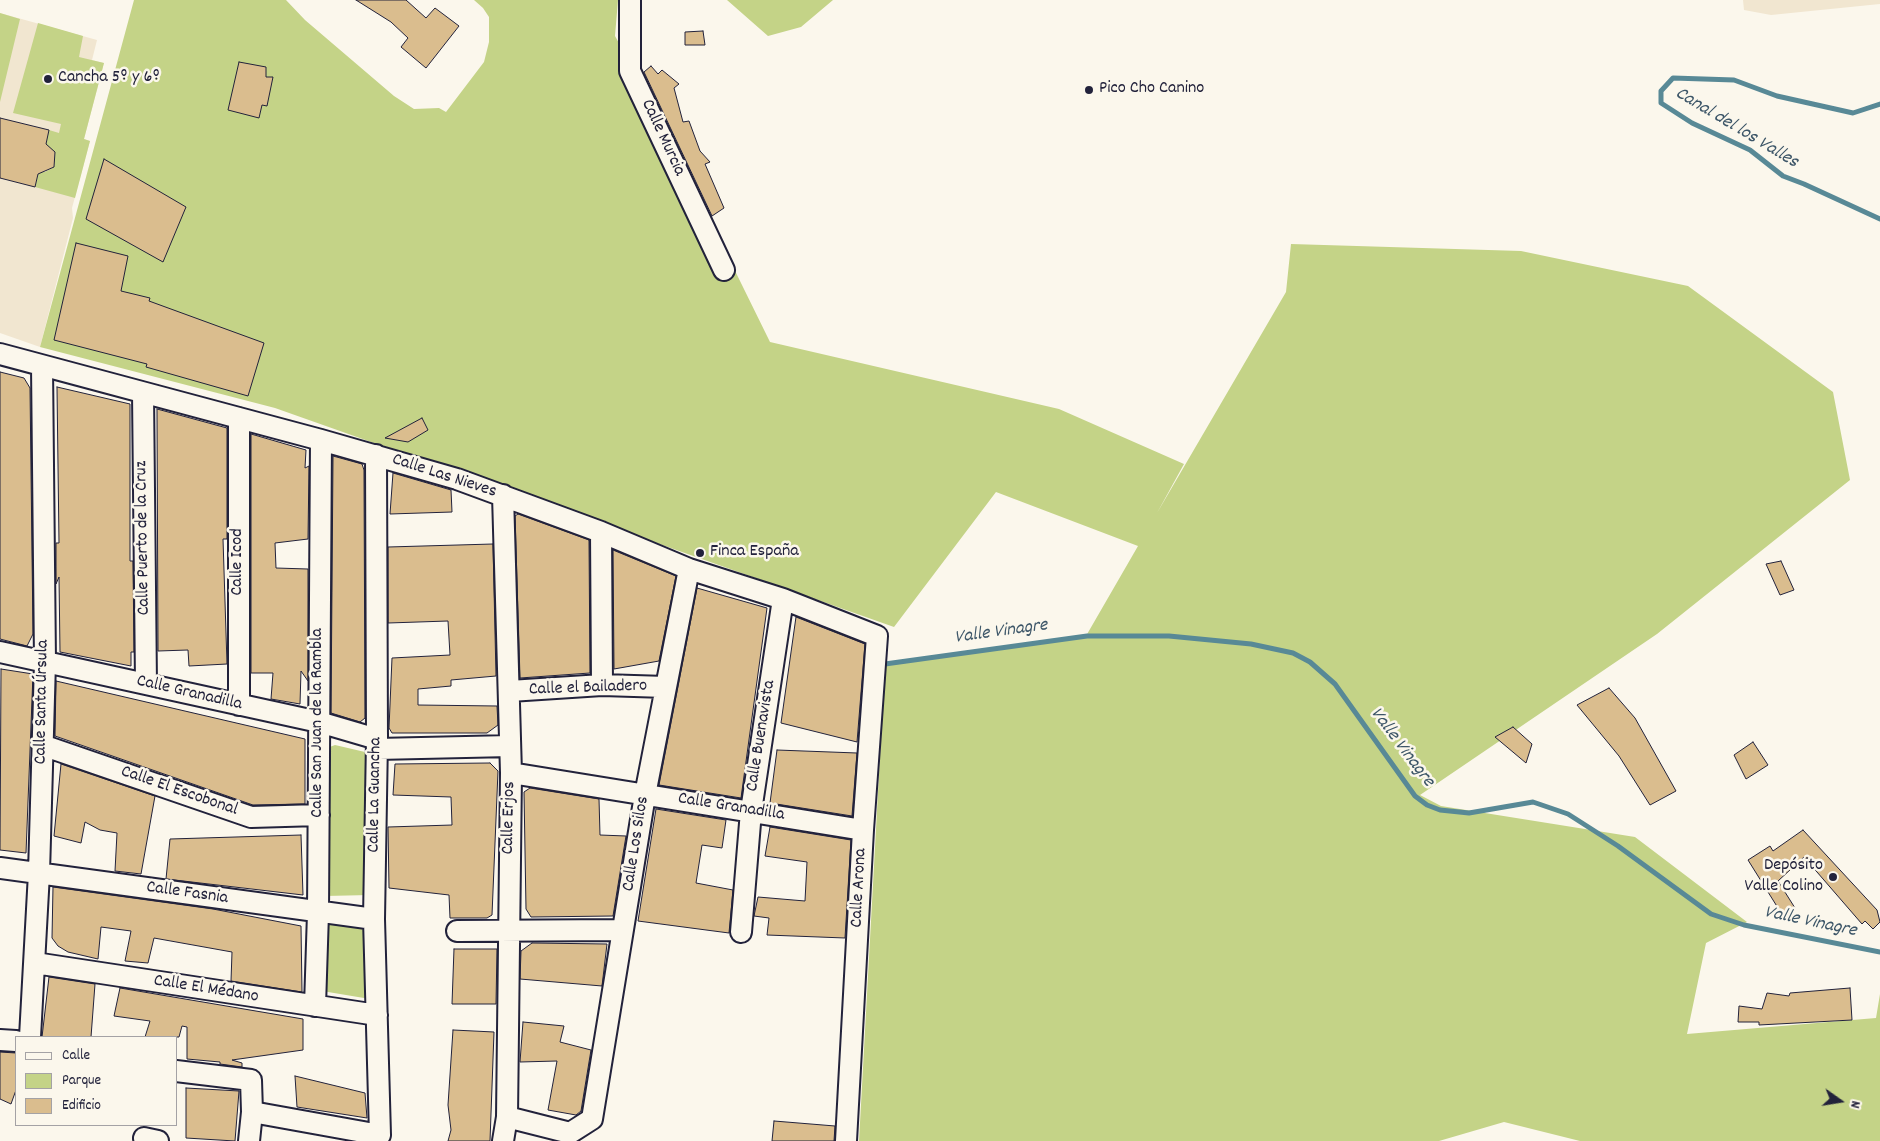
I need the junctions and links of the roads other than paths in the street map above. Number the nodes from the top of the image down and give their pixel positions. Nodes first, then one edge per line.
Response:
1 (630, 0) edge
2 (724, 270) dead end
3 (0, 354) edge
4 (42, 366) junction
5 (143, 393) junction
6 (239, 418) junction
7 (321, 440) junction
8 (376, 455) junction
9 (503, 495) junction
10 (601, 532) junction
11 (689, 569) junction
12 (783, 600) junction
13 (877, 636) joint
14 (0, 652) edge
15 (44, 662) junction
16 (146, 684) junction
17 (602, 685) junction
18 (666, 687) junction
19 (510, 691) junction
20 (239, 705) junction
21 (319, 722) junction
22 (377, 744) junction
23 (42, 745) junction
24 (510, 746) junction
25 (510, 773) junction
26 (645, 795) junction
27 (751, 811) junction
28 (319, 814) junction
29 (863, 830) junction
30 (0, 868) edge
31 (38, 873) junction
32 (318, 913) junction
33 (374, 919) junction
34 (624, 930) junction
35 (457, 931) dead end
36 (507, 932) junction
37 (741, 932) dead end
38 (35, 963) junction
39 (315, 1006) junction
40 (377, 1015) junction
41 (30, 1036) edge
42 (0, 1040) edge
43 (15, 1042) edge
44 (178, 1071) edge
45 (252, 1112) junction
46 (507, 1117) junction
47 (249, 1141) edge
48 (503, 1141) edge
49 (846, 1141) edge

1 - 2 street, Calle Murcia
3 - 4 street, Calle Las Nieves
4 - 5 street, Calle Las Nieves
4 - 15 street, Calle Santa Úrsula
5 - 6 street, Calle Las Nieves
5 - 16 street, Calle Puerto de la Cruz
6 - 7 street, Calle Las Nieves
6 - 20 street, Calle Icod
7 - 8 street, Calle Las Nieves
7 - 21 street, Calle San Juan de la Rambla
8 - 9 street, Calle Las Nieves
8 - 22 street, Calle La Guancha
9 - 10 street, Calle Las Nieves
9 - 19 street, Calle Erjos
10 - 11 street, Calle Las Nieves
10 - 17 street
11 - 12 street, Calle Las Nieves
11 - 18 street, Calle Los Silos
12 - 13 street, Calle Las Nieves
12 - 27 street, Calle Buenavista
13 - 29 street, Calle Arona
14 - 15 street, Calle Granadilla
15 - 16 street, Calle Granadilla
15 - 23 street, Calle Santa Úrsula
16 - 20 street, Calle Granadilla
17 - 18 street, Calle el Bailadero
17 - 19 street, Calle el Bailadero
18 - 26 street, Calle Los Silos
19 - 24 street, Calle Erjos
20 - 21 street, Calle Granadilla
21 - 22 street, Calle Granadilla
21 - 28 street, Calle San Juan de la Rambla
22 - 24 street, Calle Granadilla
22 - 33 street, Calle La Guancha
23 - 28 street, Calle El Escobonal
23 - 31 street, Calle Santa Úrsula
24 - 25 street, Calle Erjos
25 - 26 street, Calle Granadilla
25 - 36 street, Calle Erjos
26 - 27 street, Calle Granadilla
26 - 34 street, Calle Los Silos
27 - 29 street, Calle Granadilla
27 - 37 street, Calle Buenavista
28 - 32 street, Calle San Juan de la Rambla
29 - 49 street, Calle Arona
30 - 31 street, Calle Fasnia
31 - 32 street, Calle Fasnia
31 - 38 street, Calle Santa Úrsula
32 - 33 street, Calle Fasnia
32 - 39 street, Calle San Juan de la Rambla
33 - 40 street, Calle La Guancha
34 - 36 street
34 - 46 street, Calle Los Silos
35 - 36 street
36 - 46 street, Calle Erjos
38 - 39 street, Calle El Médano
38 - 41 street, Calle Santa Úrsula
39 - 40 street, Calle El Médano
40 - 45 street, Calle La Guancha
42 - 43 street
44 - 45 street
45 - 47 street
46 - 48 street, Calle Erjos

